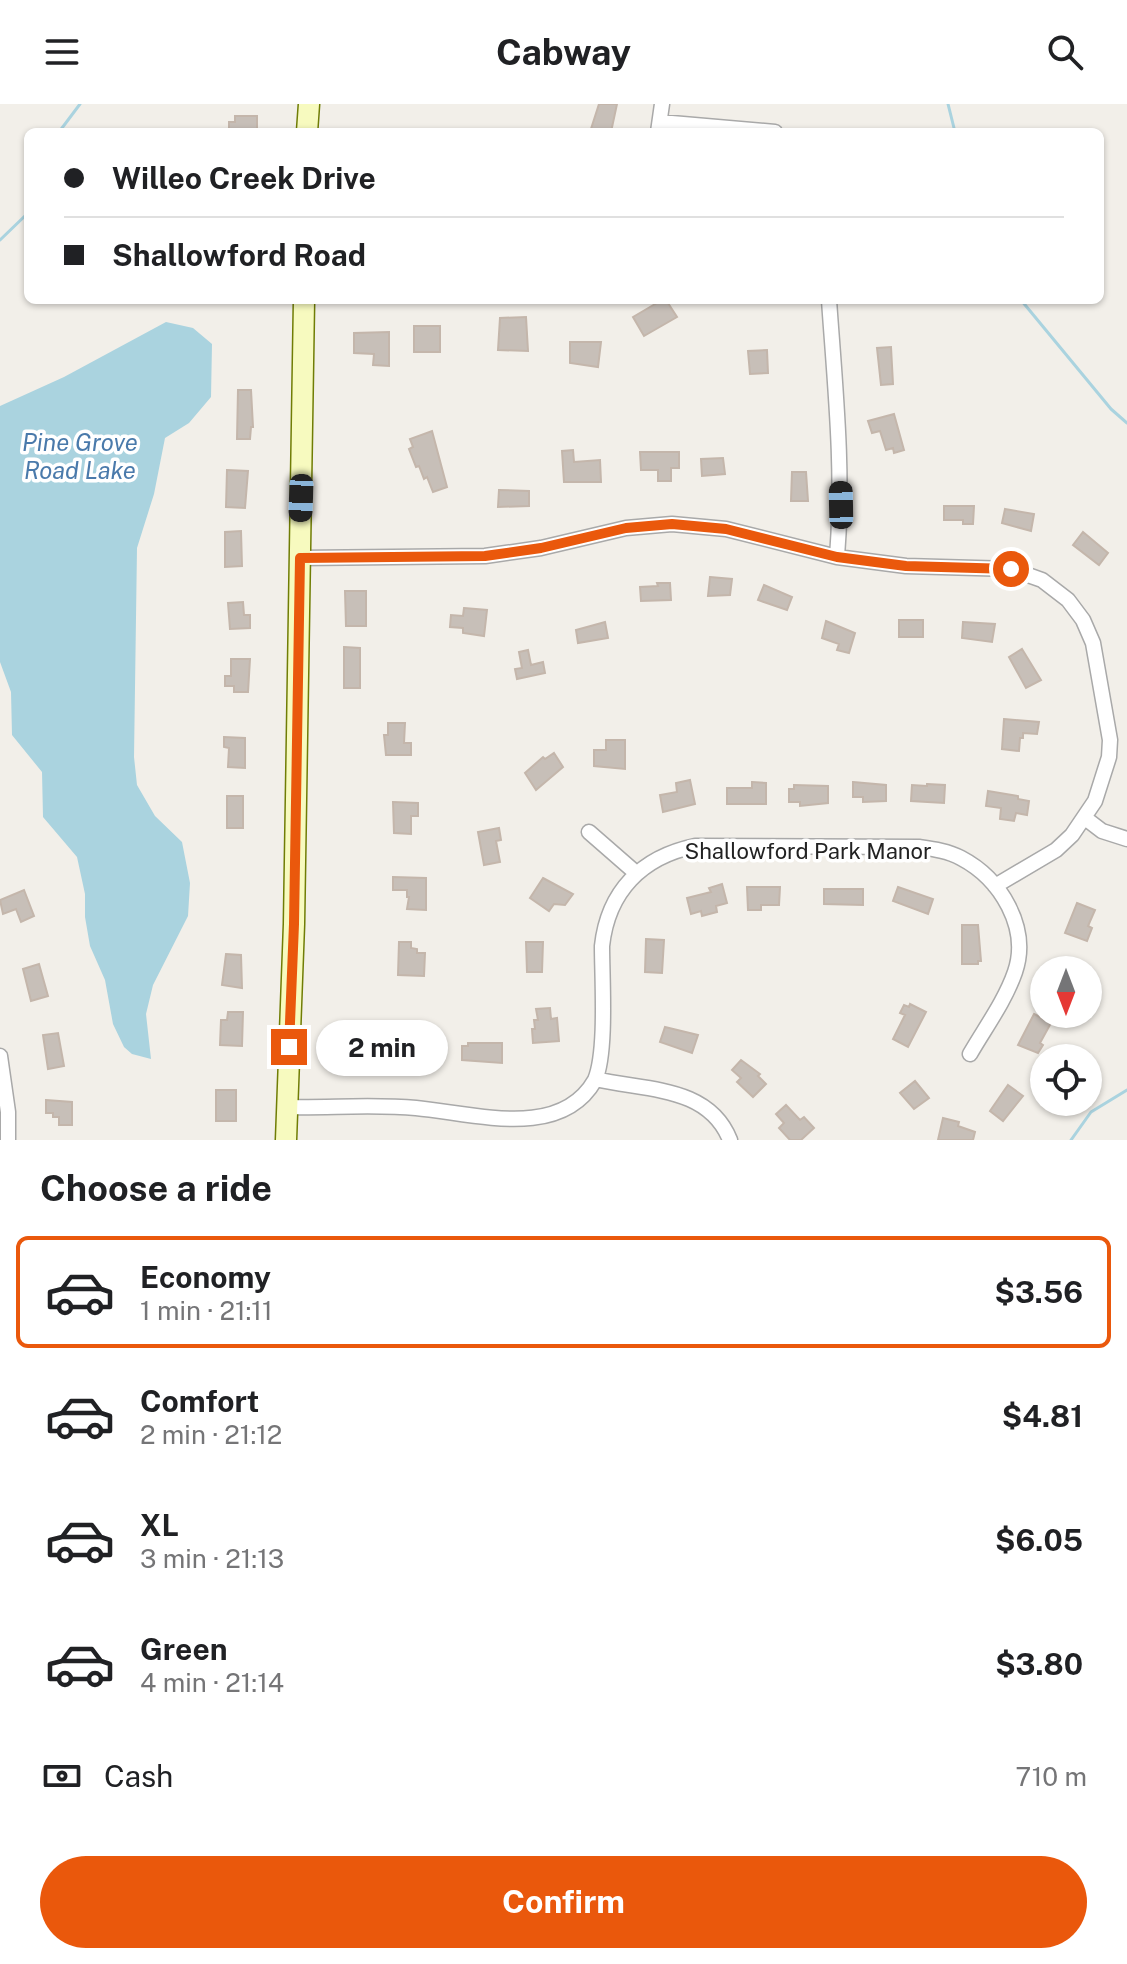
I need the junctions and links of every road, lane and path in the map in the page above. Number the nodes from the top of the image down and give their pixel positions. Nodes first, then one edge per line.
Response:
1 (309, 104) edge
2 (662, 104) edge
3 (659, 127) edge
4 (307, 128) edge
5 (682, 128) edge
6 (304, 304) edge
7 (829, 304) edge
8 (837, 557) junction
9 (300, 558) junction
10 (1085, 818) junction
11 (589, 832) dead end
12 (1127, 839) edge
13 (636, 873) junction
14 (995, 886) junction
15 (970, 1054) dead end
16 (0, 1056) edge
17 (596, 1079) junction
18 (287, 1107) junction
19 (8, 1140) edge
20 (286, 1140) edge
21 (730, 1140) edge

1 - 4 street
2 - 3 street
3 - 5 street
6 - 9 street
7 - 8 street
8 - 9 street
8 - 10 street
9 - 18 street
10 - 12 street
10 - 14 street
11 - 13 street
13 - 14 street, Shallowford Park Manor
13 - 17 street, Shallowford Park Manor
14 - 15 street, Shallowford Park Manor
16 - 19 street
17 - 18 street, Shallowford Park Manor
17 - 21 street
18 - 20 street

